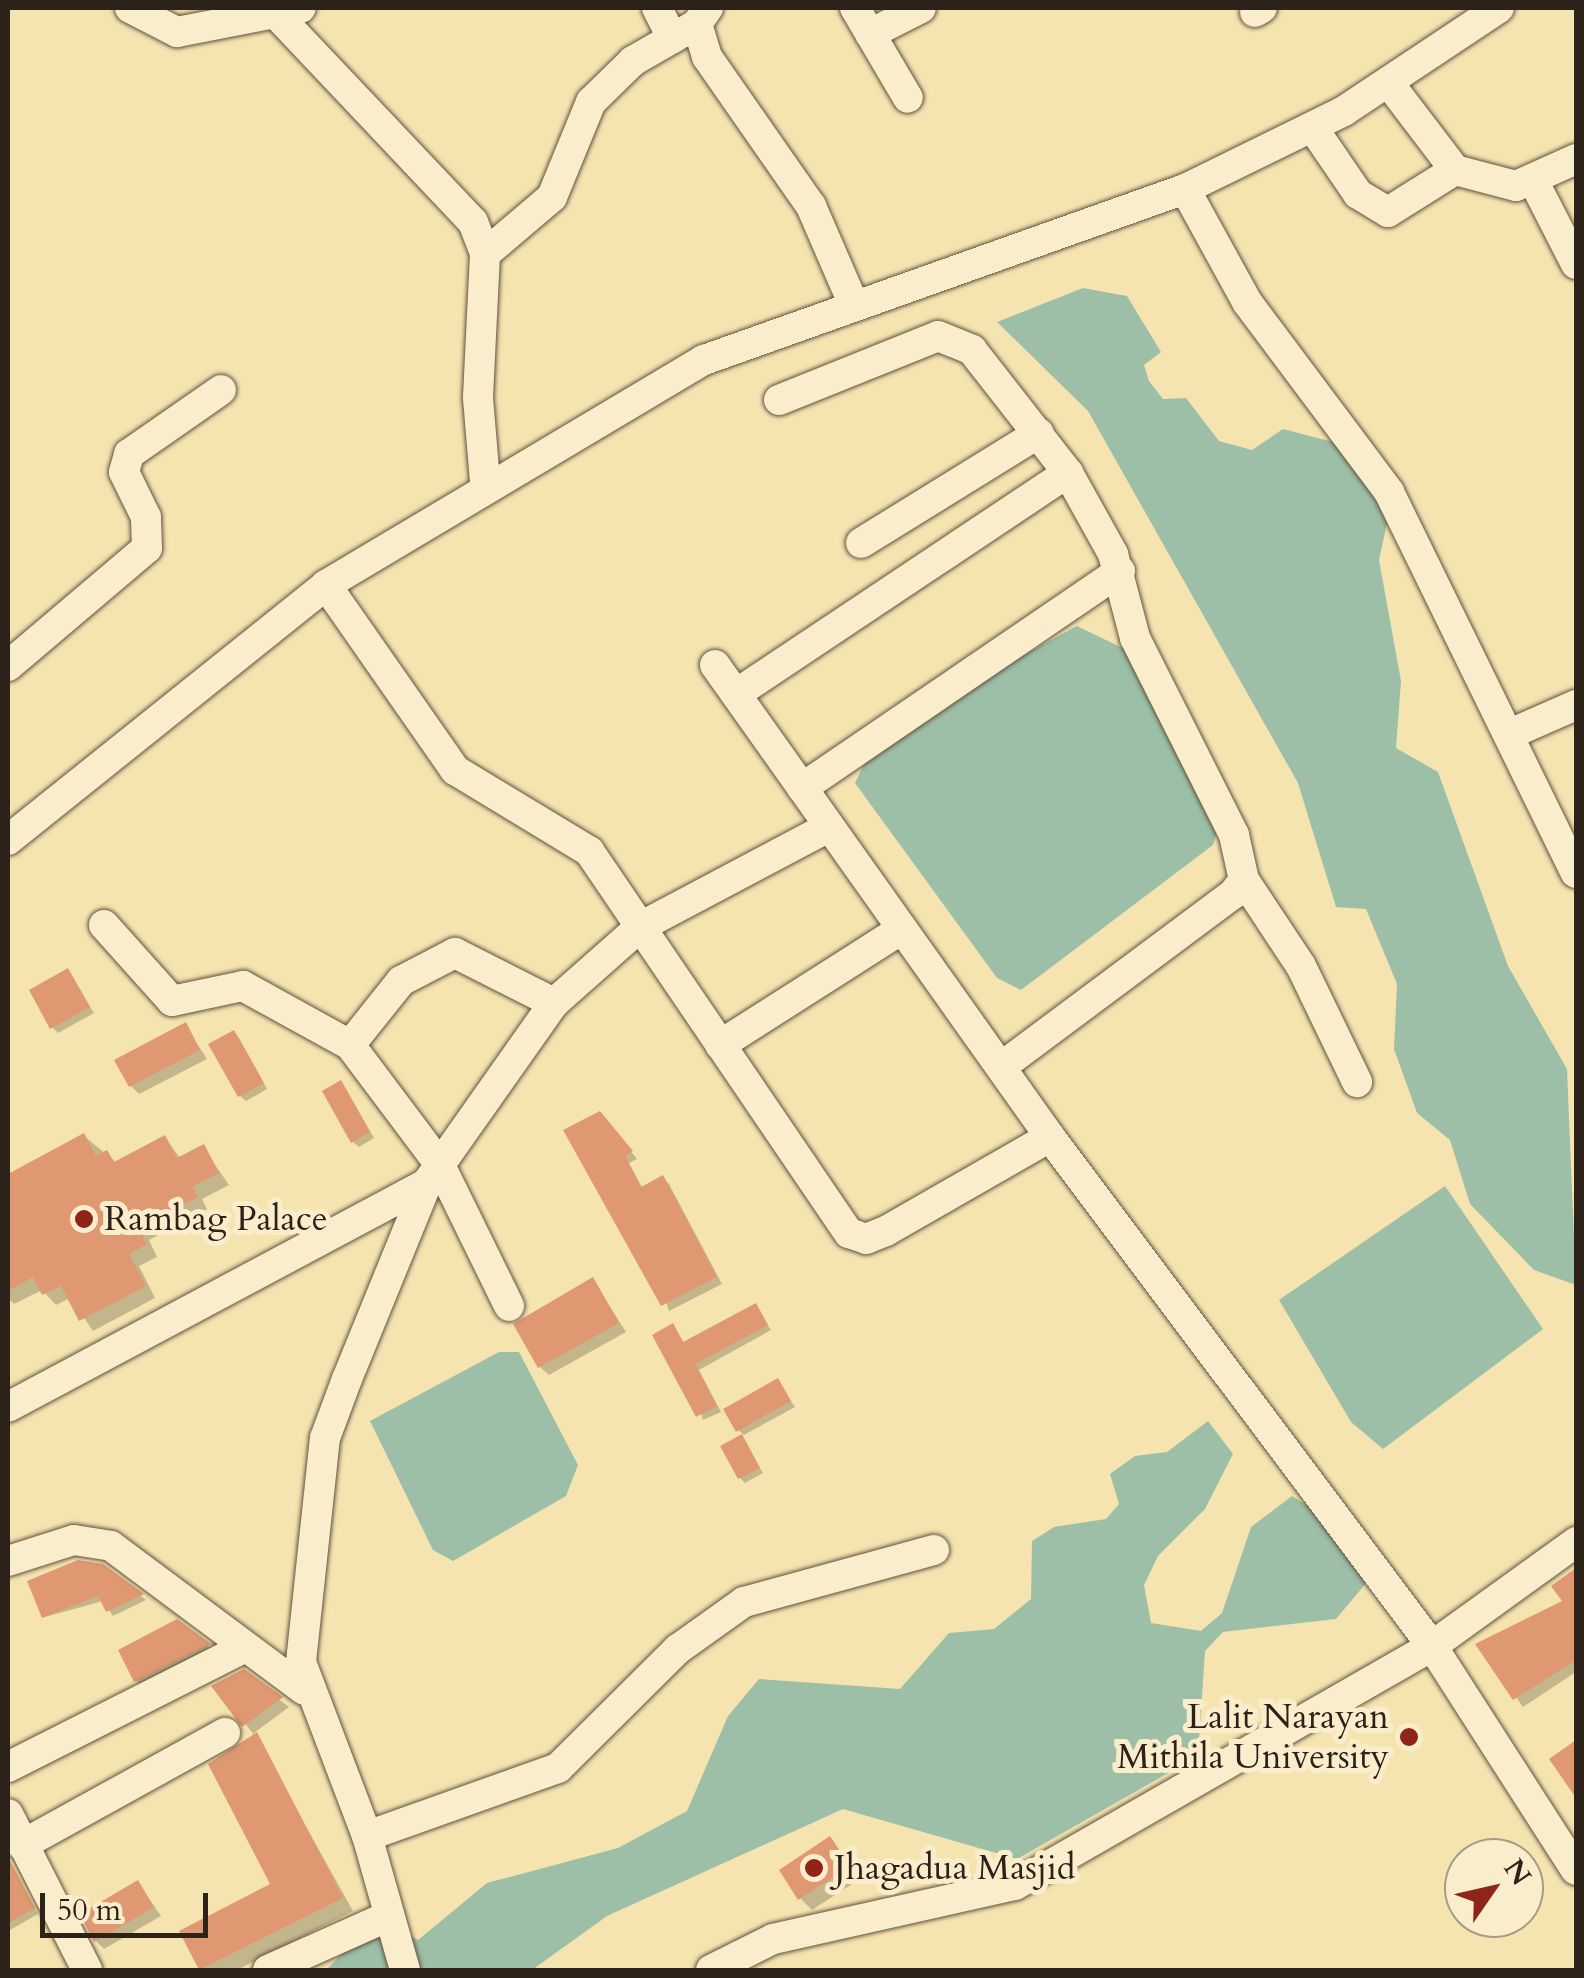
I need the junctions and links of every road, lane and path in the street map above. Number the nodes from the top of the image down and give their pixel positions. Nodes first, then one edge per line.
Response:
1 (130, 8) edge
2 (657, 8) edge
3 (921, 8) edge
4 (1500, 8) edge
5 (290, 12) edge
6 (863, 20) edge
7 (692, 23) edge
8 (1388, 82) junction
9 (908, 98) dead end
10 (1313, 128) junction
11 (1576, 160) edge
12 (1456, 170) junction
13 (1534, 182) junction
14 (1185, 189) junction
15 (485, 254) junction
16 (1576, 264) edge
17 (853, 303) junction
18 (221, 390) dead end
19 (779, 400) dead end
20 (1039, 432) junction
21 (1068, 473) junction
22 (485, 482) junction
23 (861, 543) dead end
24 (1120, 571) junction
25 (326, 585) junction
26 (715, 664) dead end
27 (8, 666) edge
28 (736, 694) junction
29 (1576, 706) edge
30 (1510, 734) junction
31 (802, 788) junction
32 (829, 827) junction
33 (8, 840) edge
34 (1576, 873) edge
35 (1244, 880) junction
36 (104, 925) dead end
37 (640, 927) junction
38 (902, 930) junction
39 (554, 1003) junction
40 (720, 1044) junction
41 (350, 1045) junction
42 (1001, 1066) junction
43 (1357, 1082) dead end
44 (1050, 1137) junction
45 (433, 1174) junction
46 (509, 1306) dead end
47 (8, 1407) edge
48 (1576, 1542) edge
49 (934, 1550) dead end
50 (8, 1561) edge
51 (1432, 1646) junction
52 (242, 1649) junction
53 (304, 1690) junction
54 (225, 1733) dead end
55 (8, 1767) edge
56 (8, 1814) edge
57 (367, 1836) junction
58 (22, 1844) junction
59 (1576, 1870) edge
60 (390, 1927) junction
61 (88, 1970) edge
62 (268, 1970) edge
63 (404, 1970) edge
64 (710, 1970) edge

1 - 5 street
2 - 7 street
3 - 6 street
4 - 8 street
5 - 15 street
6 - 9 street
7 - 15 street
7 - 17 street
8 - 10 street
8 - 12 street
10 - 12 street
10 - 14 street
11 - 13 street
12 - 13 street
13 - 16 street
14 - 17 street
14 - 30 street
15 - 22 street
17 - 22 street
18 - 27 street
19 - 20 street
20 - 21 street
20 - 23 street
21 - 24 street
21 - 28 street
22 - 25 street
24 - 31 street
24 - 35 street
25 - 33 street
25 - 37 street
26 - 28 street
28 - 31 street
29 - 30 street
30 - 34 street
31 - 32 street
32 - 37 street
32 - 38 street
35 - 42 street
35 - 43 street
36 - 41 street
37 - 39 street
37 - 40 street
38 - 40 street
38 - 42 street
39 - 41 street
39 - 45 street
40 - 44 street
41 - 45 street
42 - 44 street
44 - 51 street
45 - 46 street
45 - 47 street
45 - 53 street
48 - 51 street
49 - 57 street
50 - 52 street
51 - 59 street
51 - 64 street
52 - 53 street
52 - 55 street
53 - 57 street
54 - 58 street
56 - 58 street
57 - 60 street
58 - 61 street
60 - 62 street
60 - 63 street

